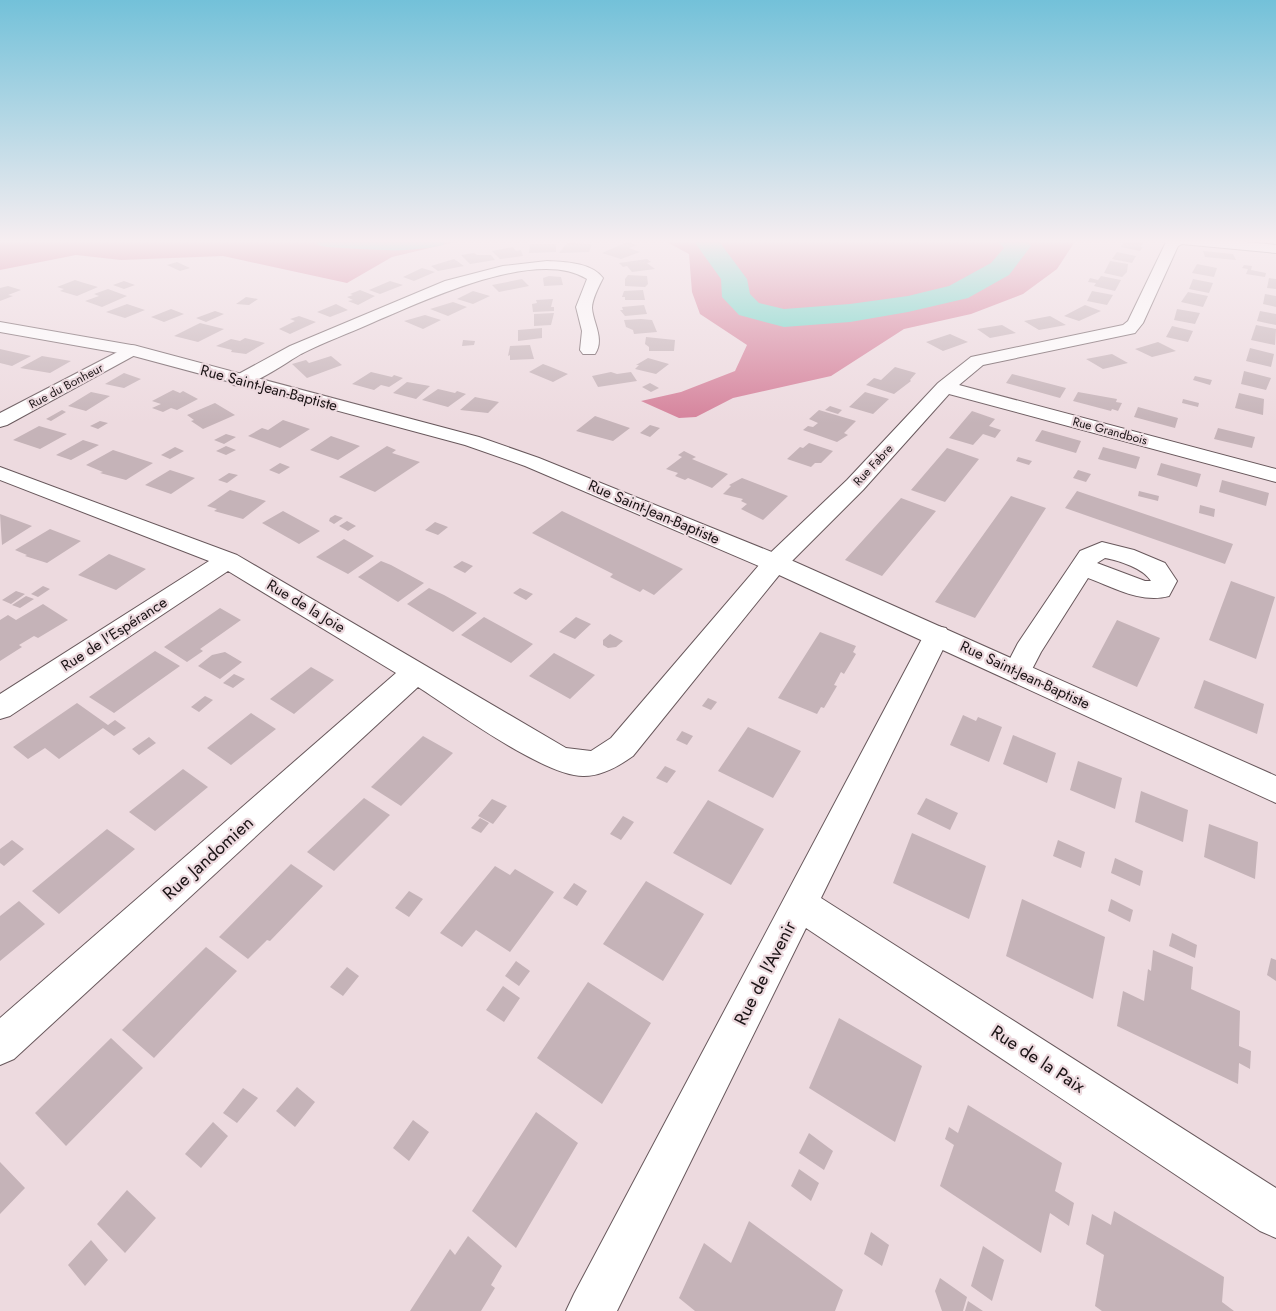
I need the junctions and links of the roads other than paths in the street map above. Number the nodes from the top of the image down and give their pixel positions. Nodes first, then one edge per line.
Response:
1 (410, 301) edge
2 (586, 301) edge
3 (1145, 301) edge
4 (0, 327) edge
5 (131, 350) junction
6 (589, 350) dead end
7 (240, 381) junction
8 (945, 387) junction
9 (0, 421) edge
10 (0, 473) edge
11 (1276, 476) edge
12 (228, 560) junction
13 (775, 563) junction
14 (1083, 567) dead end
15 (936, 635) junction
16 (416, 672) junction
17 (1018, 672) junction
18 (0, 708) edge
19 (597, 762) joint
20 (1276, 790) edge
21 (800, 904) junction
22 (0, 1045) edge
23 (1276, 1215) edge
24 (591, 1311) edge

1 - 7 street
2 - 6 street
3 - 8 street, Rue Fabre
4 - 5 street, Rue Saint-Jean-Baptiste
5 - 7 street, Rue Saint-Jean-Baptiste
5 - 9 street, Rue du Bonheur
7 - 13 street, Rue Saint-Jean-Baptiste
8 - 11 street, Rue Grandbois
8 - 13 street, Rue Fabre
10 - 12 street, Rue de la Joie
12 - 16 street, Rue de la Joie
12 - 18 street, Rue de l'Espérance
13 - 15 street, Rue Saint-Jean-Baptiste
13 - 19 street, Rue Fabre
14 - 17 street
15 - 17 street, Rue Saint-Jean-Baptiste
15 - 21 street, Rue de l'Avenir
16 - 19 street, Rue de la Joie
16 - 22 street, Rue Jandomien
17 - 20 street, Rue Saint-Jean-Baptiste
21 - 23 street, Rue de la Paix
21 - 24 street, Rue de l'Avenir

